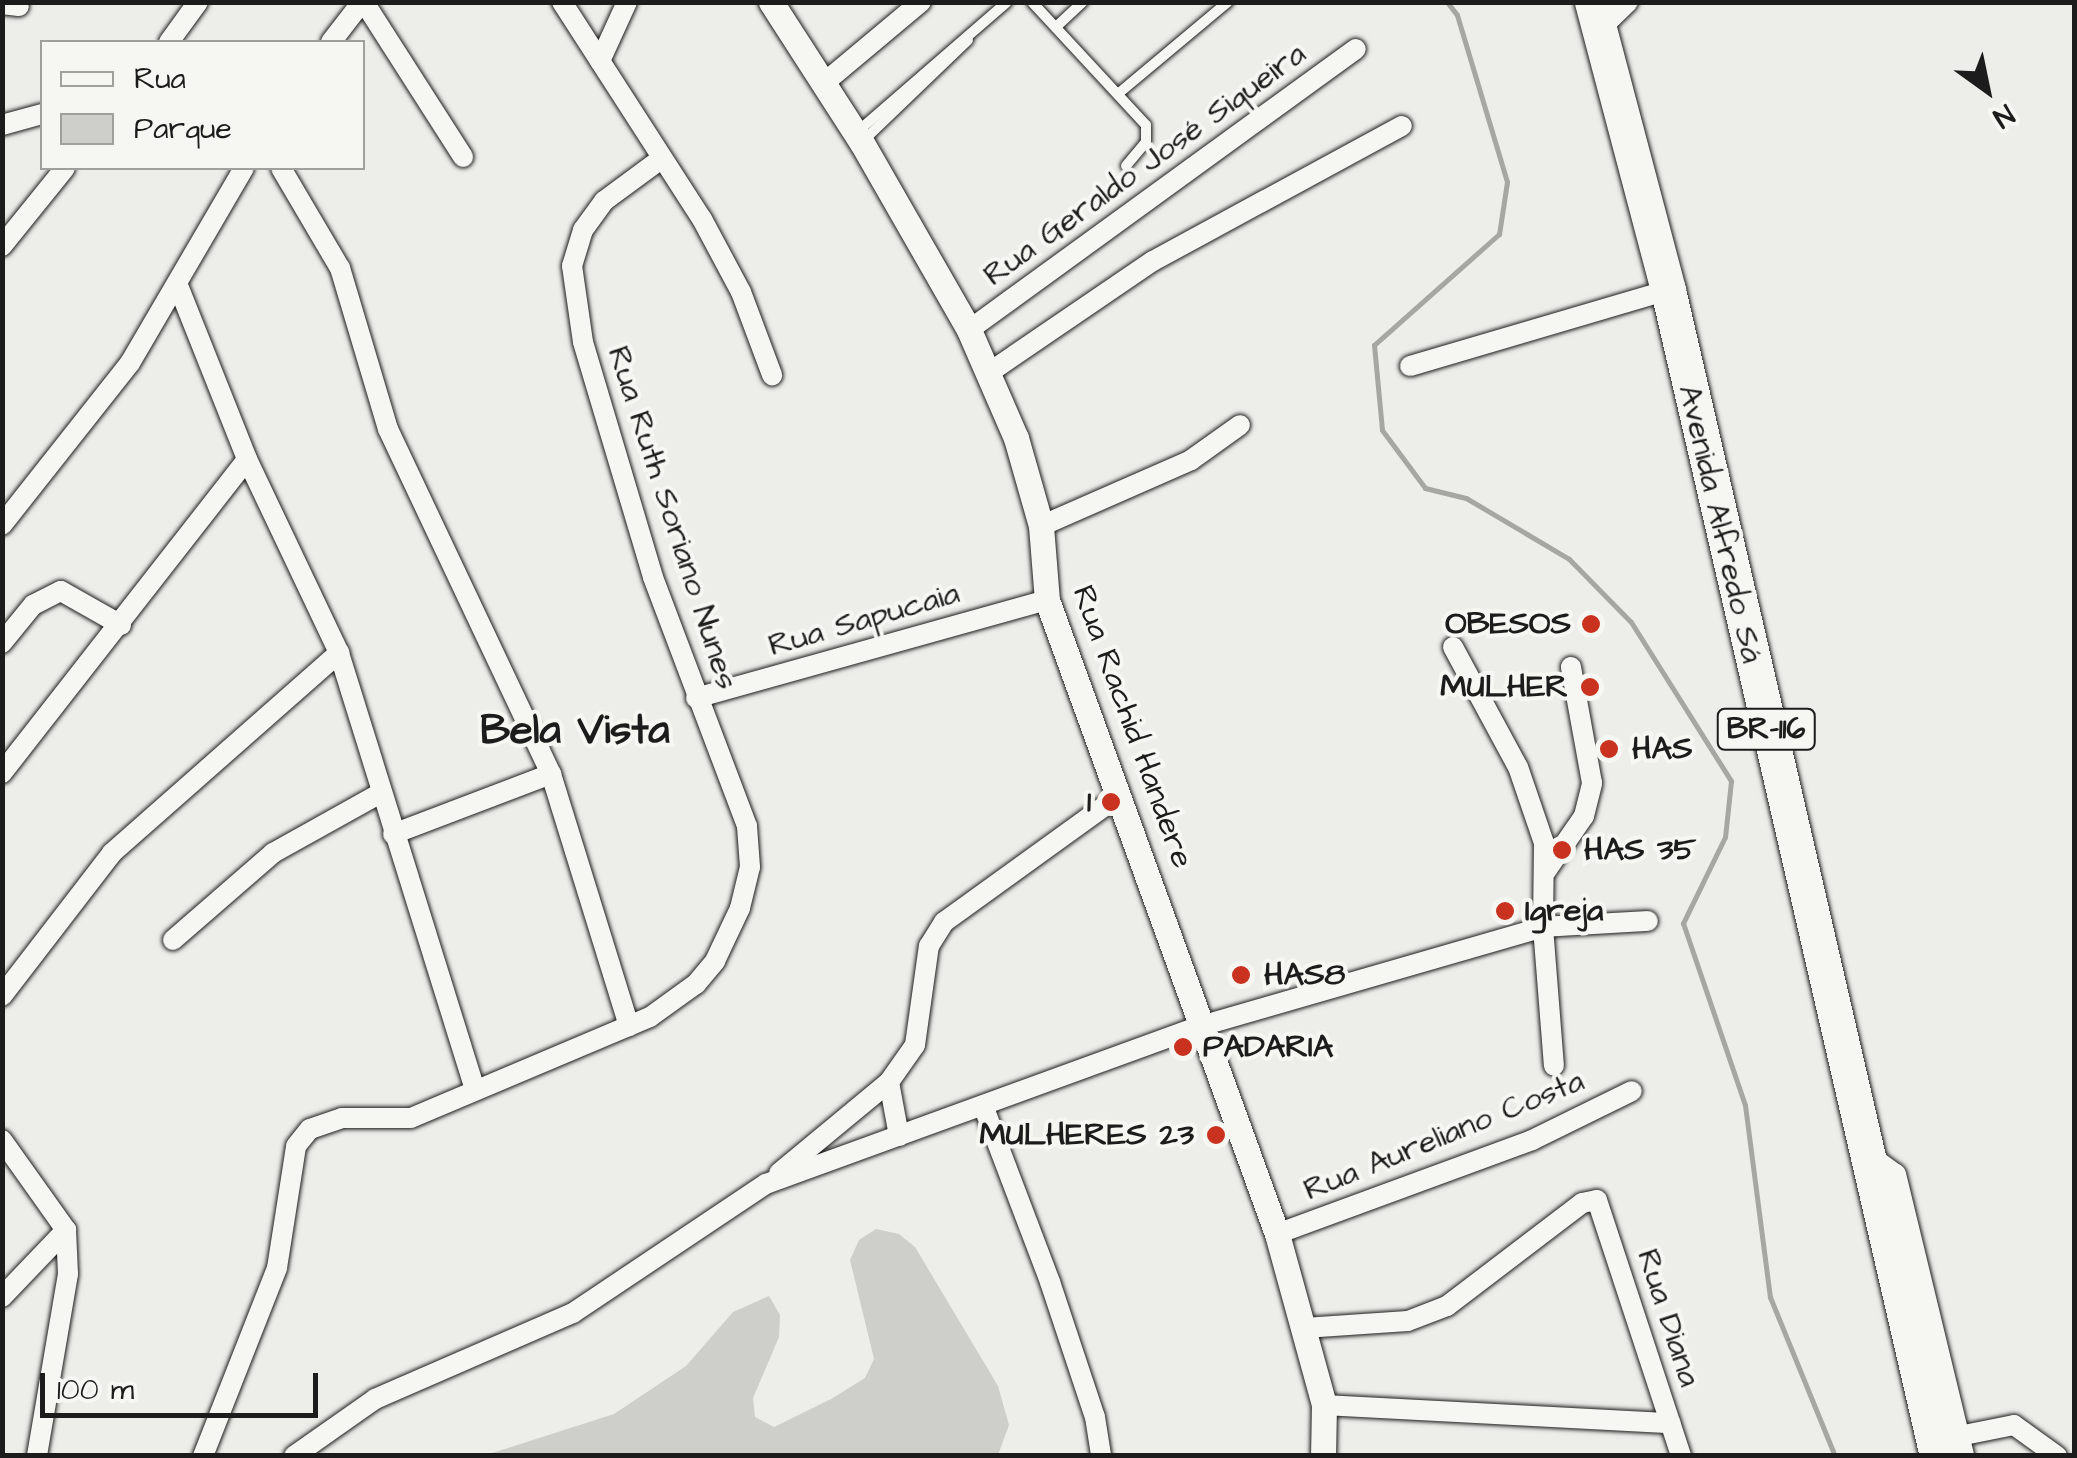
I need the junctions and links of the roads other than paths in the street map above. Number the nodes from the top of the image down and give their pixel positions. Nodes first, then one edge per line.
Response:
1 (198, 2) edge
2 (363, 2) edge
3 (562, 2) edge
4 (627, 2) edge
5 (771, 2) edge
6 (922, 2) edge
7 (1007, 2) edge
8 (1032, 2) edge
9 (1083, 2) edge
10 (1228, 2) edge
11 (1628, 2) edge
12 (1597, 15) edge
13 (1056, 26) junction
14 (170, 40) edge
15 (334, 40) edge
16 (1356, 49) dead end
17 (600, 61) junction
18 (824, 83) junction
19 (1119, 93) junction
20 (40, 115) edge
21 (2, 125) edge
22 (1402, 126) dead end
23 (858, 138) junction
24 (463, 157) dead end
25 (660, 159) junction
26 (1126, 166) dead end
27 (63, 170) edge
28 (243, 170) edge
29 (282, 170) edge
30 (2, 246) edge
31 (179, 288) junction
32 (1668, 290) junction
33 (968, 330) junction
34 (1410, 366) dead end
35 (990, 372) junction
36 (772, 375) dead end
37 (1240, 424) dead end
38 (246, 459) junction
39 (2, 524) edge
40 (1041, 526) junction
41 (1047, 600) junction
42 (121, 625) junction
43 (2, 643) edge
44 (1452, 647) dead end
45 (339, 652) junction
46 (1571, 667) dead end
47 (696, 698) junction
48 (2, 773) edge
49 (552, 774) junction
50 (381, 794) junction
51 (1120, 795) junction
52 (393, 834) junction
53 (1546, 871) junction
54 (1648, 920) dead end
55 (1543, 927) junction
56 (173, 940) dead end
57 (2, 996) edge
58 (1204, 1025) junction
59 (629, 1026) junction
60 (1554, 1066) dead end
61 (889, 1082) junction
62 (476, 1089) junction
63 (1632, 1091) dead end
64 (984, 1108) junction
65 (899, 1136) junction
66 (2, 1140) edge
67 (766, 1184) junction
68 (66, 1230) junction
69 (1277, 1234) junction
70 (2, 1297) edge
71 (1304, 1328) junction
72 (1324, 1405) junction
73 (1671, 1423) junction
74 (1954, 1449) edge
75 (37, 1456) edge
76 (203, 1456) edge
77 (294, 1456) edge
78 (1101, 1456) edge
79 (1323, 1456) edge
80 (1681, 1456) edge
81 (2057, 1456) edge

1 - 14 street
2 - 15 street
2 - 24 street
3 - 17 street
4 - 17 street
5 - 18 street, Rua Rachid Handere
6 - 18 street
7 - 23 lane
8 - 13 lane
9 - 13 lane
10 - 19 lane
11 - 12 street
12 - 32 highway, Avenida Alfredo Sá / BR-116
13 - 19 lane
16 - 33 street, Rua Geraldo José Siqueira
17 - 25 street
18 - 23 street, Rua Rachid Handere
19 - 26 lane
20 - 21 street
22 - 35 street
23 - 33 street, Rua Rachid Handere
25 - 36 street
25 - 47 street, Rua Ruth Soriano Nunes
27 - 30 street
28 - 31 street
29 - 49 street
31 - 38 street
31 - 39 street
32 - 34 street
32 - 74 highway, Avenida Alfredo Sá / BR-116
33 - 35 street, Rua Rachid Handere
35 - 40 street, Rua Rachid Handere
37 - 40 street
38 - 42 street
38 - 45 street
40 - 41 street, Rua Rachid Handere
41 - 47 street, Rua Sapucaia
41 - 51 street, Rua Rachid Handere
42 - 43 street
42 - 48 street
44 - 53 street
45 - 50 street
45 - 57 street
46 - 53 street
47 - 59 street, Rua Ruth Soriano Nunes
49 - 52 street
49 - 59 street
50 - 52 street
50 - 56 street
51 - 58 street, Rua Rachid Handere
51 - 61 street
52 - 62 street
53 - 55 street
54 - 55 street
55 - 58 street
55 - 60 street
58 - 64 street
58 - 69 street, Rua Rachid Handere
59 - 62 street, Rua Ruth Soriano Nunes
61 - 65 street
61 - 67 street
62 - 76 street, Rua Ruth Soriano Nunes
63 - 69 street, Rua Aureliano Costa
64 - 65 street
64 - 78 street
65 - 67 street
66 - 68 street
67 - 77 street
68 - 70 street
68 - 75 street
69 - 71 street, Rua Rachid Handere
71 - 72 street, Rua Rachid Handere
71 - 73 street, Rua Diana
72 - 73 street
72 - 79 street, Rua Rachid Handere
73 - 80 street, Rua Diana
74 - 81 street

